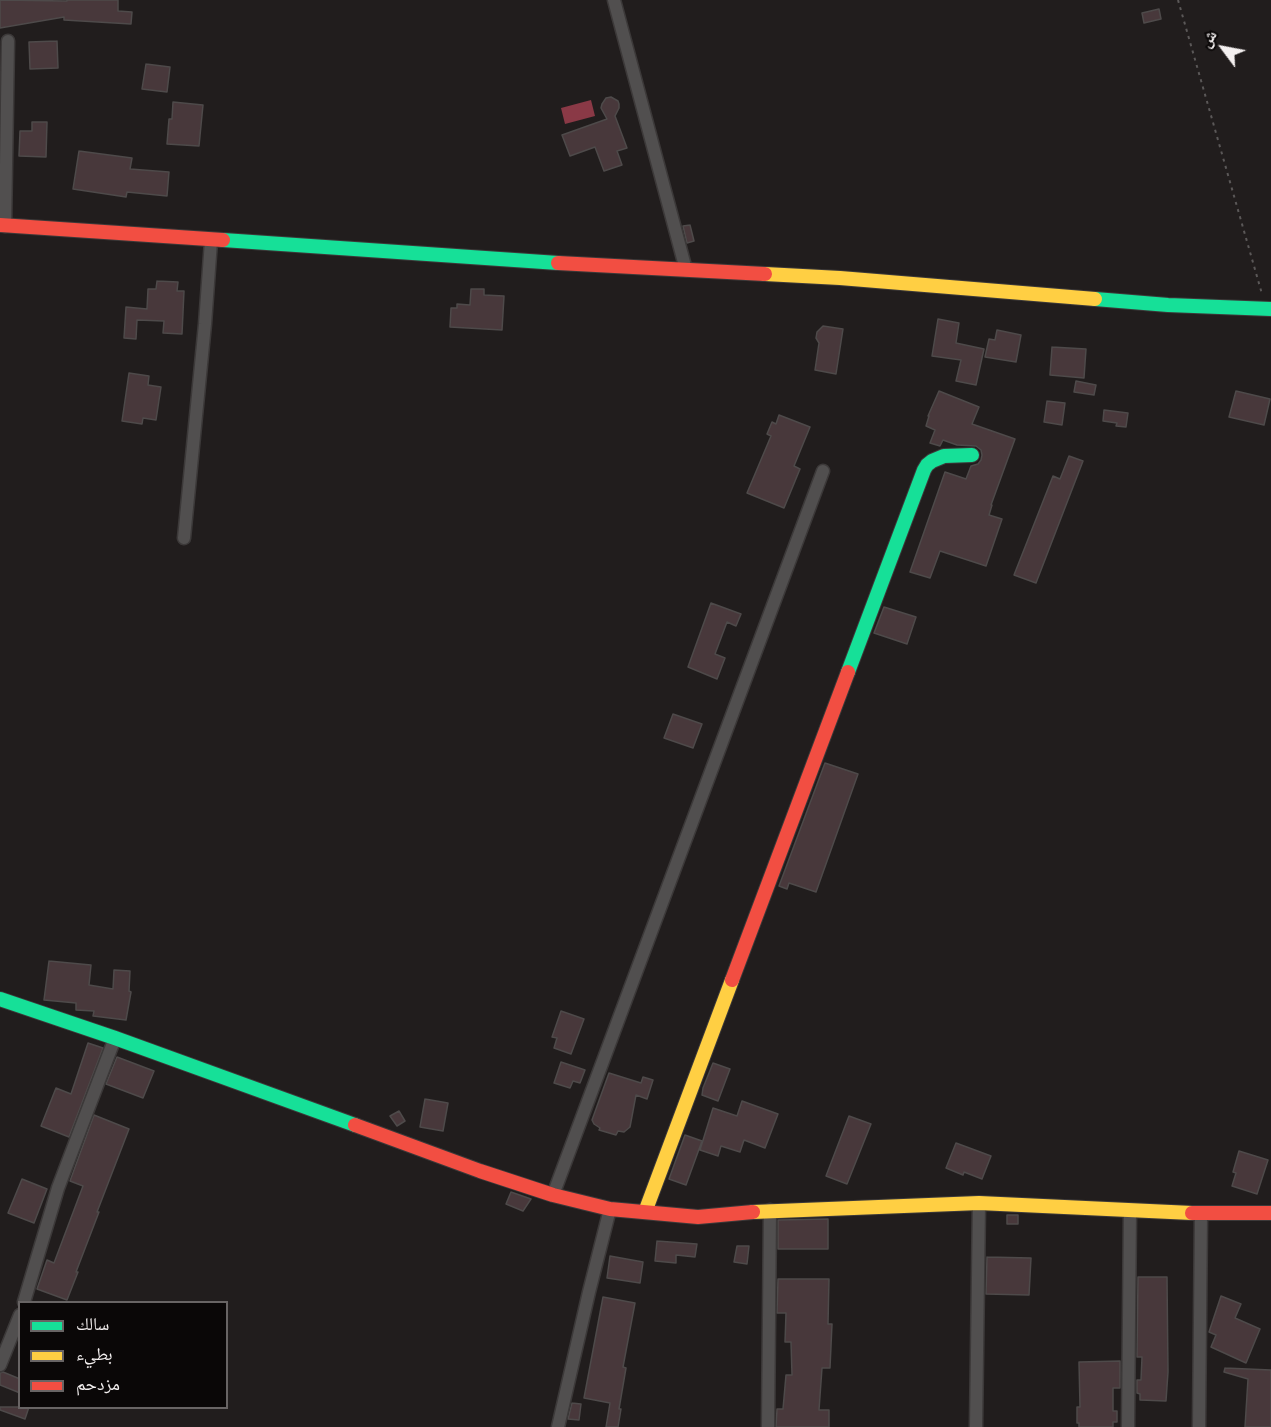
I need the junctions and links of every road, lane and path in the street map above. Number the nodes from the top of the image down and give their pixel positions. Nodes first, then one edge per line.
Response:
1 (614, 0) edge
2 (1178, 0) edge
3 (8, 41) dead end
4 (2, 226) edge
5 (211, 241) junction
6 (686, 270) junction
7 (1269, 309) edge
8 (972, 456) dead end
9 (823, 471) dead end
10 (184, 538) dead end
11 (0, 999) edge
12 (115, 1038) junction
13 (553, 1195) junction
14 (979, 1203) junction
15 (610, 1209) junction
16 (770, 1210) junction
17 (1130, 1210) junction
18 (645, 1212) junction
19 (1202, 1213) junction
20 (1271, 1213) edge
21 (24, 1301) edge
22 (18, 1320) edge
23 (0, 1365) edge
24 (558, 1427) edge
25 (768, 1427) edge
26 (976, 1427) edge
27 (1128, 1427) edge
28 (1199, 1427) edge

1 - 6 street
2 - 7 path
3 - 4 street
4 - 5 street
5 - 6 street
5 - 10 street
6 - 7 street
8 - 18 street
9 - 13 street
11 - 12 street
12 - 13 street
12 - 21 street
13 - 15 street
14 - 16 street
14 - 17 street
14 - 26 street
15 - 18 street
15 - 24 street
16 - 18 street
16 - 25 street
17 - 19 street
17 - 27 street
19 - 20 street
19 - 28 street
22 - 23 street

